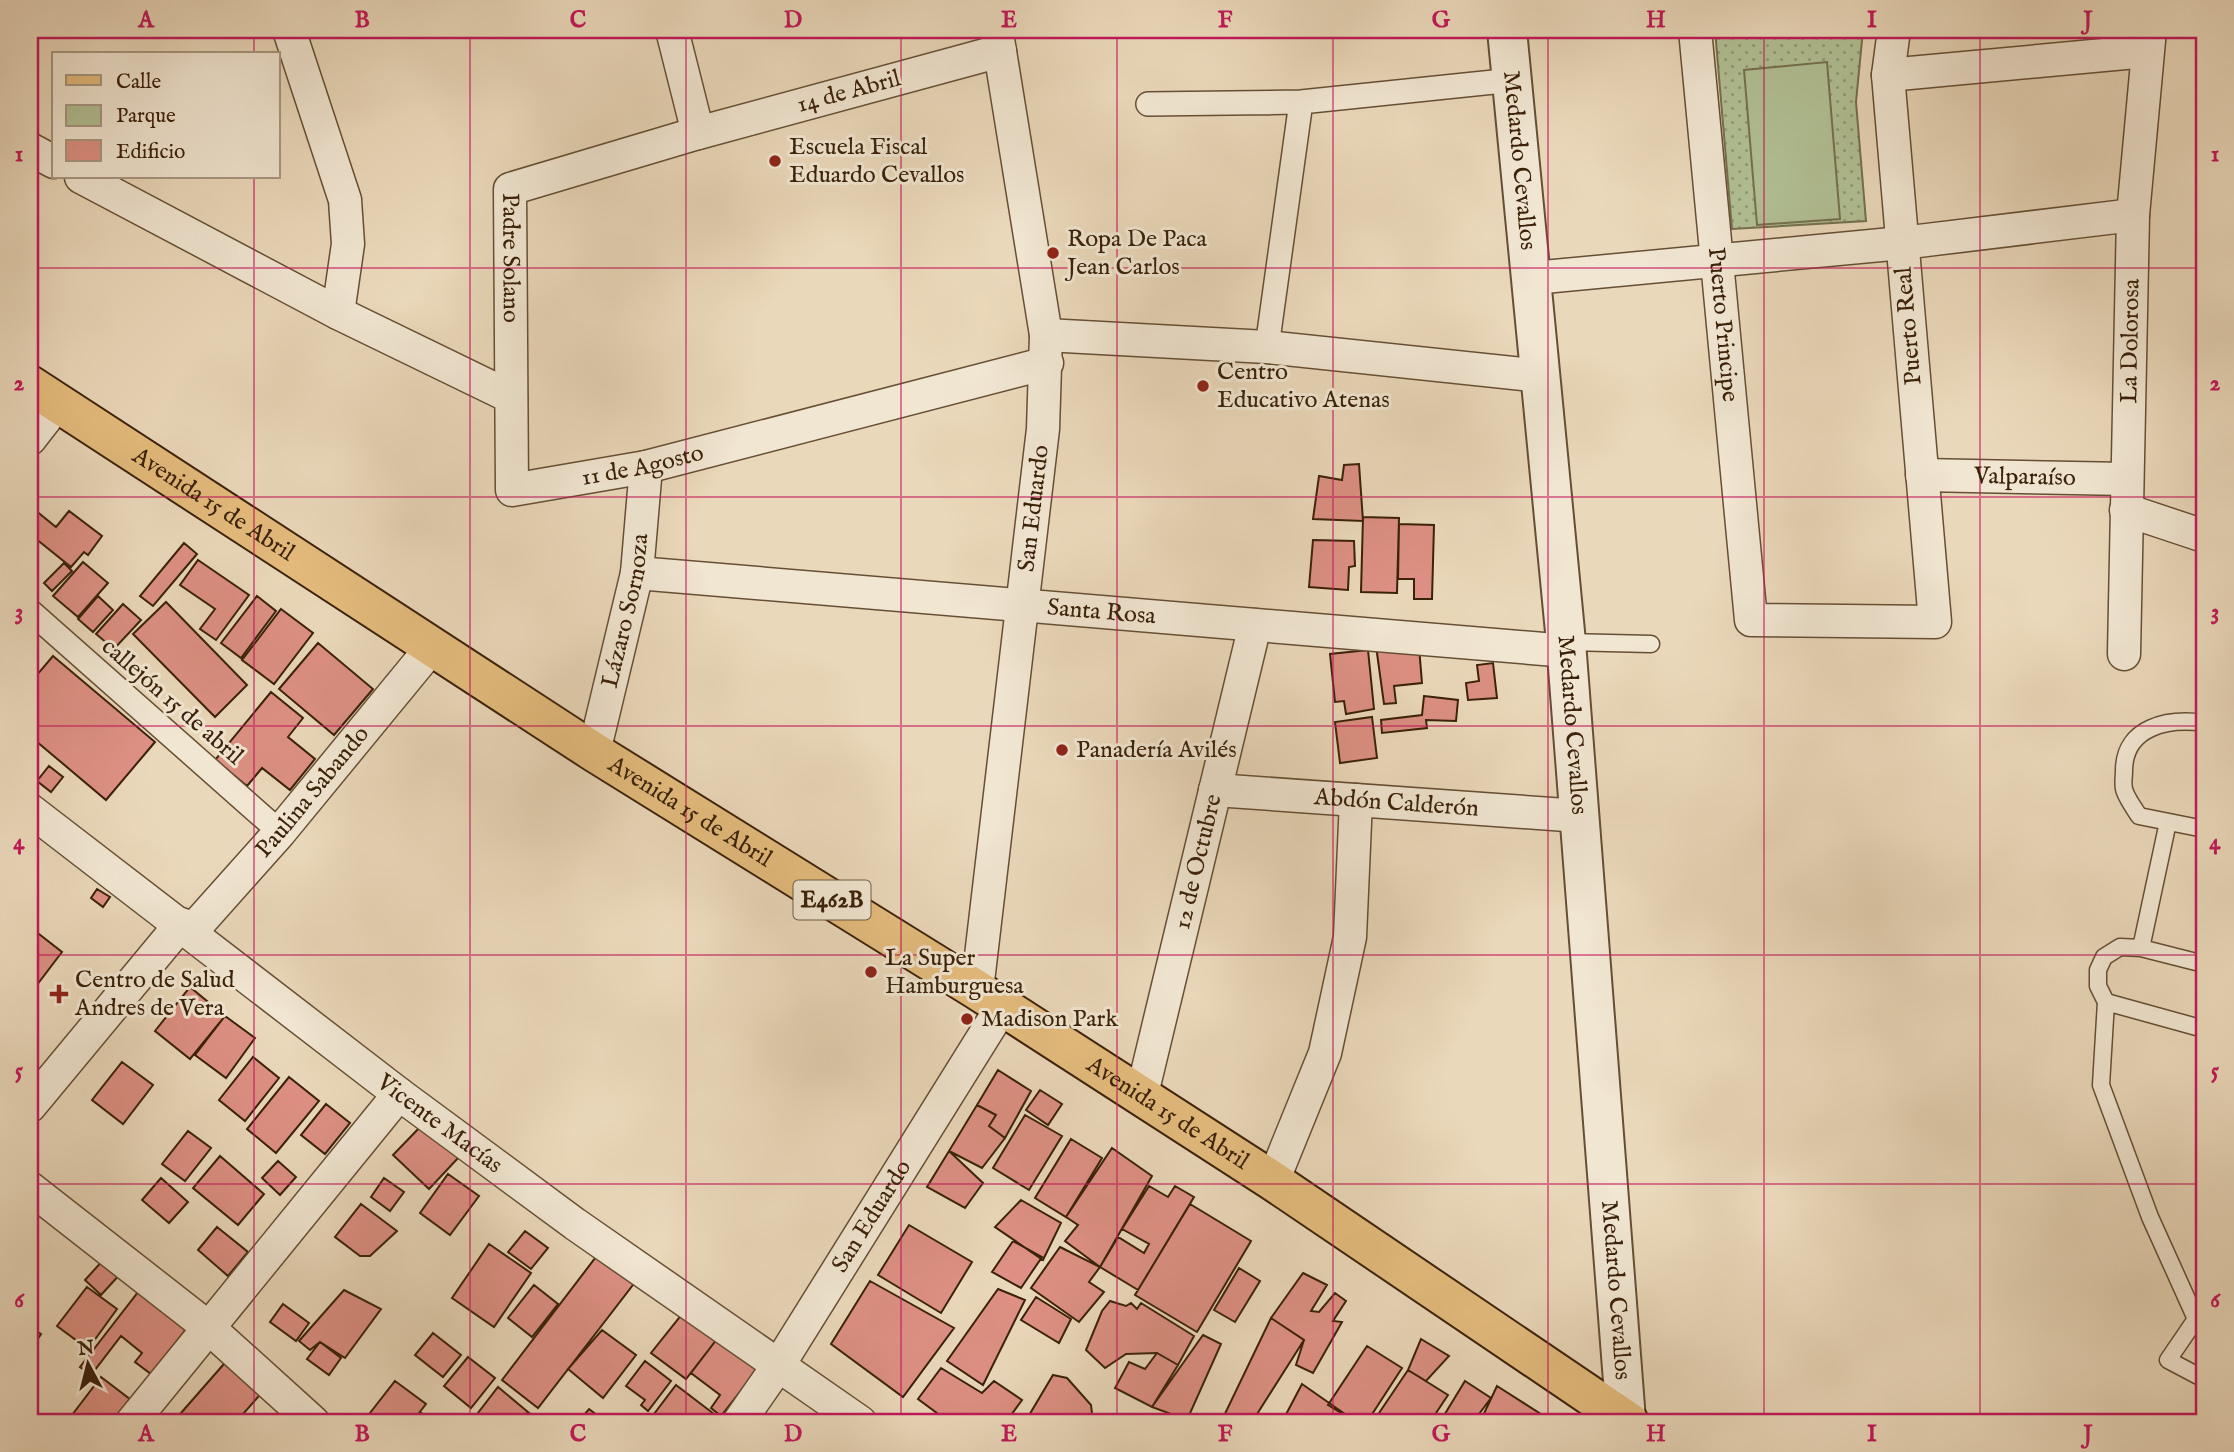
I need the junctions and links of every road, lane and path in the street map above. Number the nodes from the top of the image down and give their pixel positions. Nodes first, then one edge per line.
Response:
1 (289, 30) edge
2 (672, 30) edge
3 (1507, 30) edge
4 (1695, 30) edge
5 (1894, 30) edge
6 (2148, 40) edge
7 (998, 41) edge
8 (1888, 75) junction
9 (1513, 80) junction
10 (1301, 103) junction
11 (1148, 104) dead end
12 (698, 133) junction
13 (30, 149) edge
14 (52, 161) edge
15 (83, 178) edge
16 (2133, 215) junction
17 (1902, 243) junction
18 (1717, 261) junction
19 (1533, 278) junction
20 (338, 313) junction
21 (1267, 348) junction
22 (1047, 349) junction
23 (1541, 376) junction
24 (44, 394) edge
25 (511, 397) junction
26 (30, 439) edge
27 (646, 467) junction
28 (1922, 475) junction
29 (2127, 494) junction
30 (2204, 536) edge
31 (636, 573) junction
32 (1023, 606) junction
33 (30, 611) edge
34 (1935, 622) joint
35 (1255, 625) junction
36 (1651, 644) dead end
37 (432, 647) junction
38 (1566, 647) junction
39 (2123, 654) dead end
40 (2204, 723) edge
41 (594, 752) junction
42 (1215, 790) junction
43 (1356, 800) junction
44 (30, 810) edge
45 (1580, 816) junction
46 (2168, 822) junction
47 (2204, 829) edge
48 (280, 832) junction
49 (185, 929) junction
50 (2141, 948) junction
51 (2204, 964) edge
52 (990, 998) junction
53 (2106, 1002) junction
54 (2204, 1029) edge
55 (399, 1094) junction
56 (1141, 1098) junction
57 (30, 1106) edge
58 (1273, 1181) junction
59 (30, 1188) edge
60 (2200, 1313) edge
61 (209, 1328) junction
62 (780, 1363) junction
63 (2204, 1379) edge
64 (1627, 1421) edge
65 (132, 1422) edge
66 (313, 1422) edge
67 (739, 1422) edge
68 (860, 1422) edge

1 - 20 street
2 - 12 street
3 - 9 street, Medardo Cevallos
4 - 18 street, Puerto Principe
5 - 8 street, Puerto Real
6 - 8 street
6 - 16 street, La Dolorosa
7 - 12 street, 14 de Abril
7 - 22 street, San Eduardo
8 - 17 street, Puerto Real
9 - 10 street
9 - 19 street, Medardo Cevallos
10 - 11 street
10 - 21 street
12 - 25 street, Padre Solano
13 - 14 street
15 - 20 street
16 - 17 street
16 - 29 street, La Dolorosa
17 - 18 street
17 - 28 street, Puerto Real
18 - 19 street
18 - 34 street, Puerto Principe
19 - 23 street, Medardo Cevallos
20 - 25 street
21 - 22 street, 11 de Agosto
21 - 23 street, 11 de Agosto
22 - 27 street, 11 de Agosto
22 - 32 street, San Eduardo
23 - 38 street, Medardo Cevallos
24 - 26 street
24 - 37 main road, Avenida 15 de Abril / E462B
25 - 27 street, 11 de Agosto
27 - 31 street, Lázaro Sornoza
28 - 29 street, Valparaíso
28 - 34 street, Puerto Real
29 - 30 street, Valparaíso
29 - 39 street, La Dolorosa
31 - 32 street, Santa Rosa
31 - 41 street, Lázaro Sornoza
32 - 35 street, Santa Rosa
32 - 52 street, San Eduardo
33 - 48 street, callejón 15 de abril
35 - 38 street, Santa Rosa
35 - 42 street, 12 de Octubre
36 - 38 lane
37 - 41 main road, Avenida 15 de Abril / E462B
37 - 48 street, Paulina Sabando
38 - 45 street, Medardo Cevallos
40 - 46 lane
41 - 52 main road, Avenida 15 de Abril / E462B
42 - 43 street, Abdón Calderón
42 - 56 street, 12 de Octubre
43 - 45 street, Abdón Calderón
43 - 58 street
44 - 49 street, Vicente Macías
45 - 64 street, Medardo Cevallos
46 - 47 lane
46 - 50 lane
48 - 49 street, Paulina Sabando
49 - 55 street, Vicente Macías
49 - 57 street, Paulina Sabando
50 - 51 lane
50 - 53 lane
52 - 56 main road, Avenida 15 de Abril / E462B
52 - 62 street, San Eduardo
53 - 54 lane
53 - 60 lane
55 - 61 street
55 - 62 street, Vicente Macías
56 - 58 main road, Avenida 15 de Abril / E462B
58 - 64 main road, Avenida 15 de Abril / E462B
59 - 61 street
60 - 63 lane
61 - 65 street
61 - 66 street
62 - 67 street, San Eduardo
62 - 68 street, Vicente Macías

